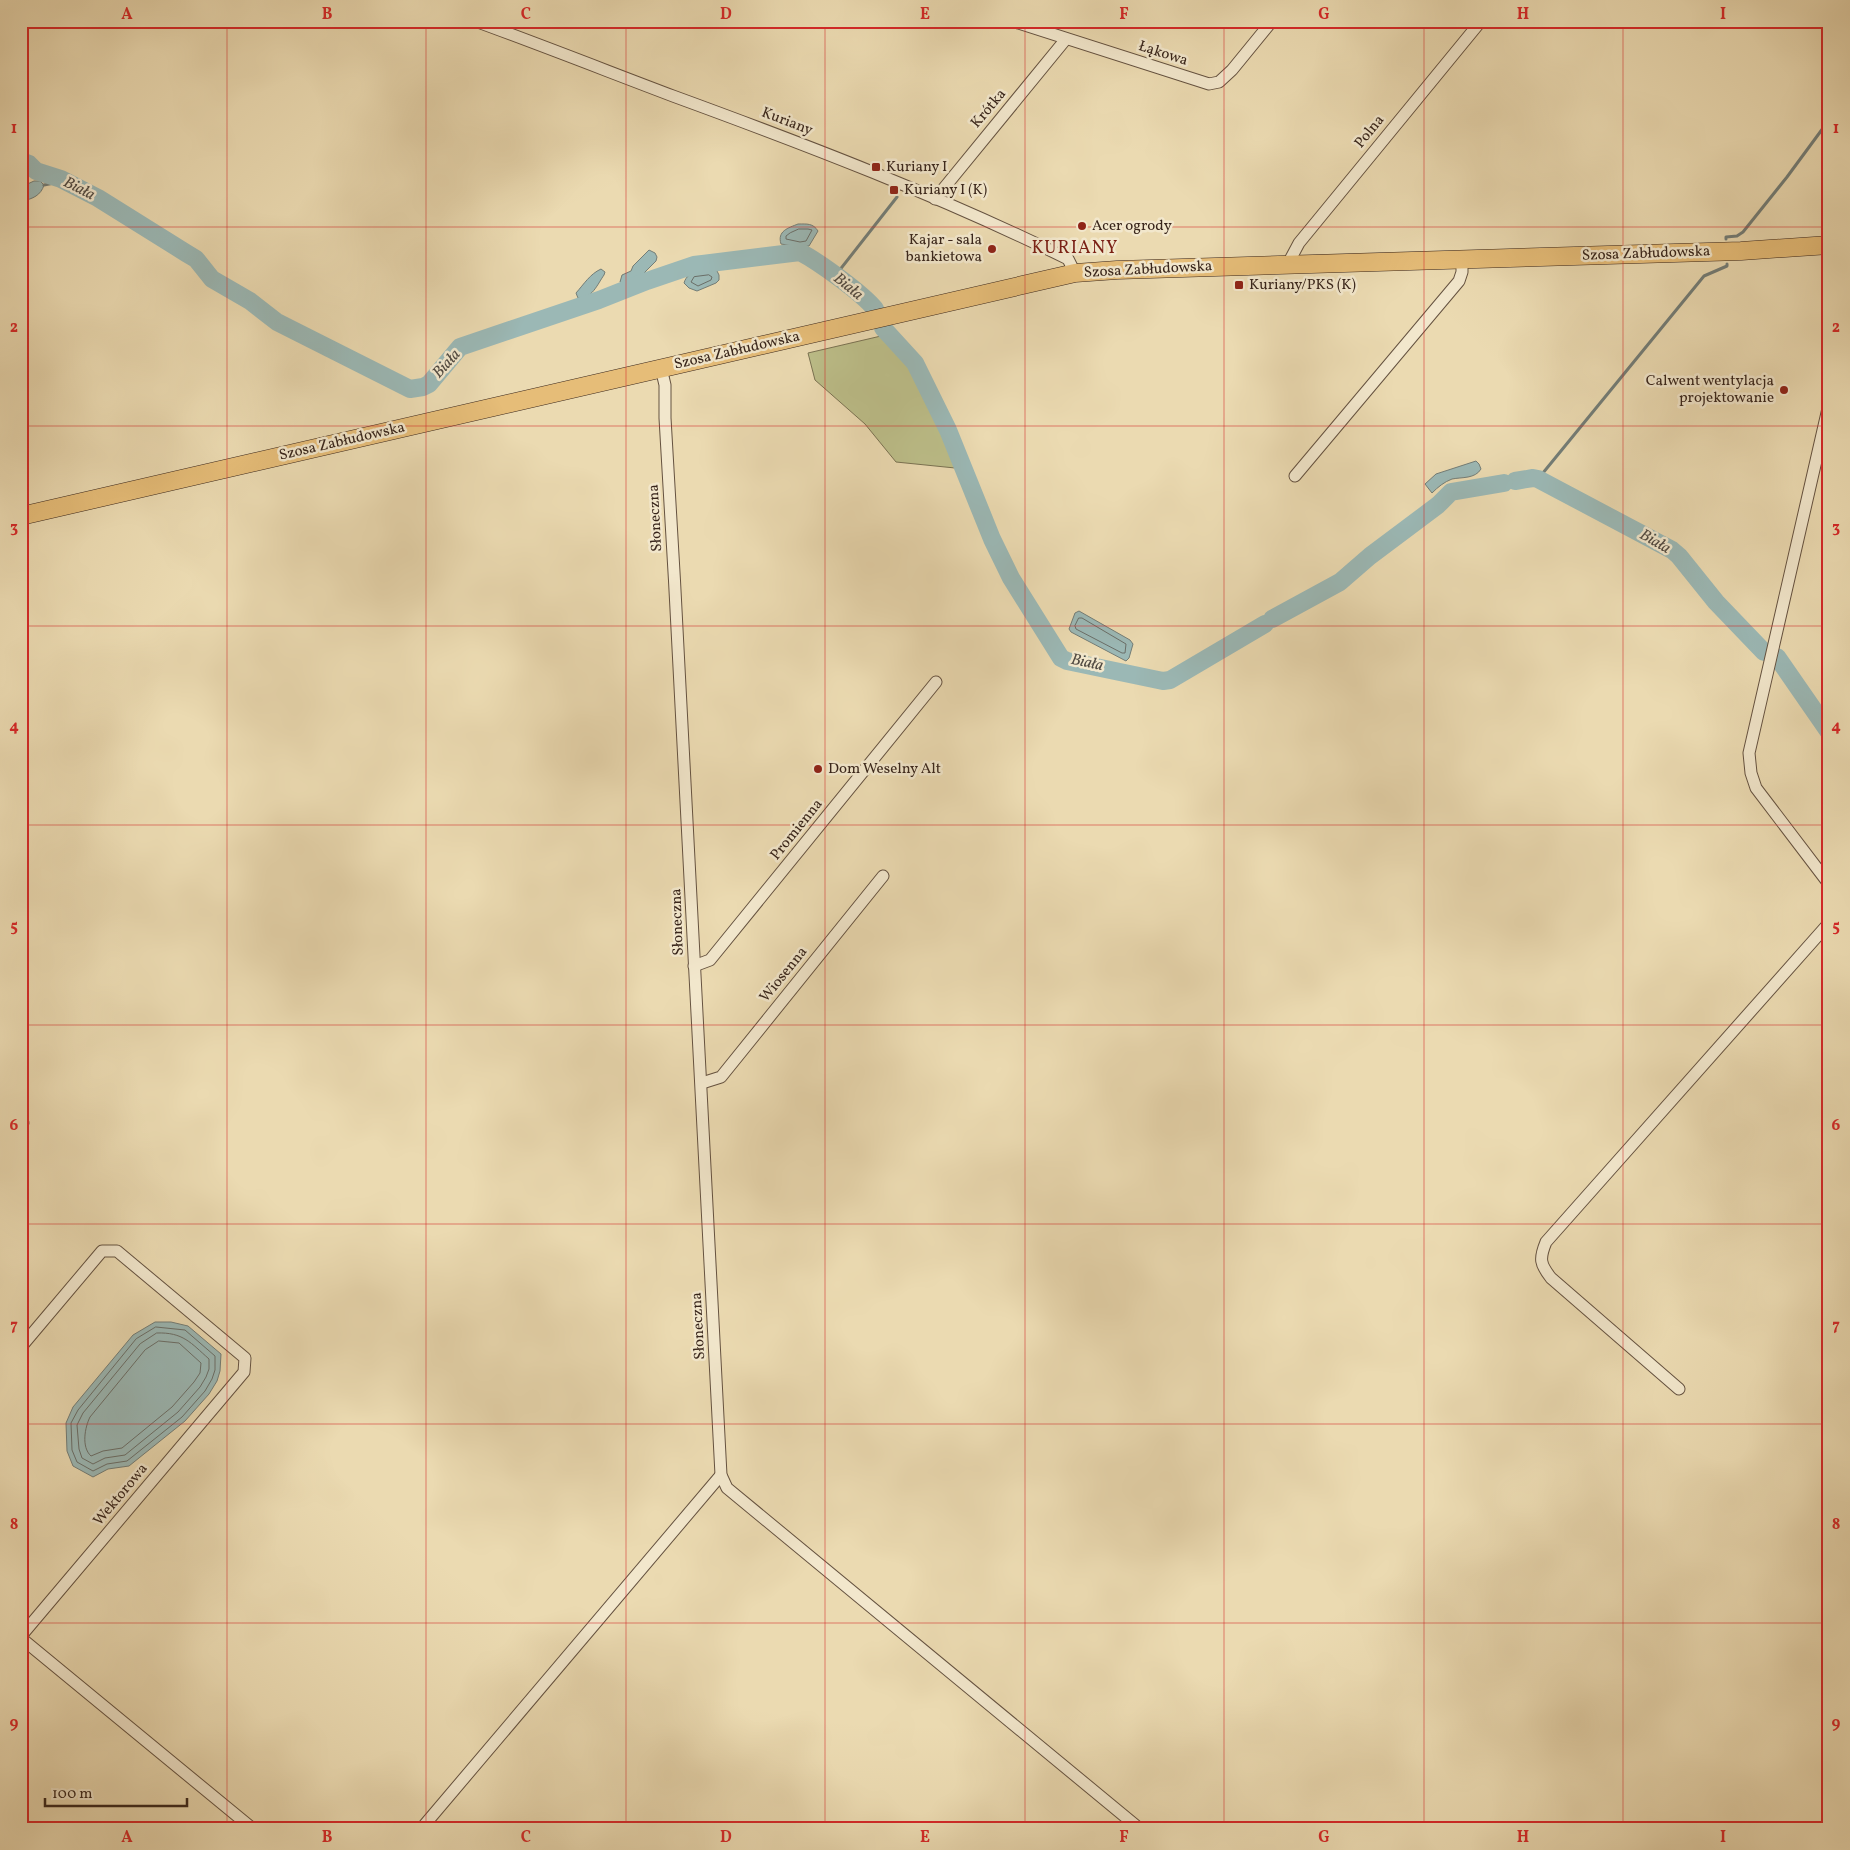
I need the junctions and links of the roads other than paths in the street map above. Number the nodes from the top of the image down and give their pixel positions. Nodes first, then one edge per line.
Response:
1 (475, 21) edge
2 (1012, 21) edge
3 (1272, 21) edge
4 (1481, 21) edge
5 (1066, 39) junction
6 (935, 198) junction
7 (1829, 245) edge
8 (1462, 260) junction
9 (1292, 265) junction
10 (1075, 273) junction
11 (661, 368) junction
12 (1829, 404) edge
13 (1295, 476) dead end
14 (21, 516) edge
15 (936, 682) dead end
16 (883, 876) dead end
17 (1829, 884) edge
18 (1829, 923) edge
19 (694, 966) junction
20 (702, 1083) junction
21 (21, 1347) edge
22 (1679, 1389) dead end
23 (721, 1474) junction
24 (21, 1637) edge
25 (253, 1829) edge
26 (421, 1829) edge
27 (1140, 1829) edge

1 - 6 street, Kuriany
2 - 5 street, Łąkowa
3 - 5 street, Łąkowa
4 - 9 street, Polna
5 - 6 street, Krótka
6 - 10 street, Kuriany
7 - 8 highway, Szosa Zabłudowska
8 - 9 highway, Szosa Zabłudowska
8 - 13 street
9 - 10 highway, Szosa Zabłudowska
10 - 11 highway, Szosa Zabłudowska
11 - 14 highway, Szosa Zabłudowska
11 - 19 street, Słoneczna
12 - 17 street
15 - 19 street, Promienna
16 - 20 street, Wiosenna
18 - 22 street
19 - 20 street, Słoneczna
20 - 23 street, Słoneczna
21 - 24 street, Wektorowa
23 - 26 street
23 - 27 street
24 - 25 street

